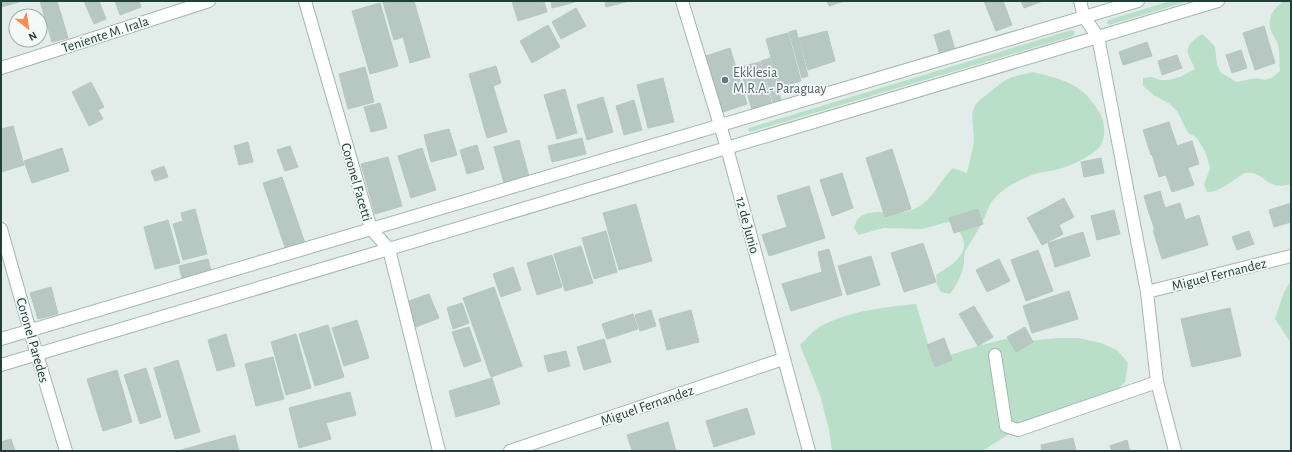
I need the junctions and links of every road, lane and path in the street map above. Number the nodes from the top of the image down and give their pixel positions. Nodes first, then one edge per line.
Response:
1 (209, 1) edge
2 (305, 1) edge
3 (682, 1) edge
4 (1080, 1) edge
5 (1138, 1) edge
6 (1218, 1) edge
7 (183, 5) edge
8 (1084, 17) junction
9 (1098, 37) junction
10 (1, 68) edge
11 (720, 125) junction
12 (727, 148) junction
13 (1, 229) edge
14 (371, 229) junction
15 (389, 249) junction
16 (1291, 256) edge
17 (1147, 292) junction
18 (30, 331) junction
19 (1, 339) edge
20 (37, 354) junction
21 (995, 355) dead end
22 (783, 359) junction
23 (1, 366) edge
24 (1156, 382) junction
25 (66, 451) edge
26 (439, 451) edge
27 (510, 451) edge
28 (809, 451) edge
29 (1175, 451) edge

1 - 7 street, Teniente M. Irala
2 - 14 street, Coronel Facetti
3 - 11 street, 12 de Junio
4 - 8 street
5 - 8 street
6 - 9 street
7 - 10 street, Teniente M. Irala
8 - 9 street
8 - 11 street
9 - 12 street
9 - 17 street
11 - 12 street, 12 de Junio
11 - 14 street
12 - 15 street
12 - 22 street, 12 de Junio
13 - 18 street, Coronel Paredes
14 - 15 street, Coronel Facetti
14 - 18 street
15 - 20 street
15 - 26 street, Coronel Facetti
16 - 17 street, Miguel Fernandez
17 - 24 street
18 - 19 street
18 - 20 street, Coronel Paredes
20 - 23 street
20 - 25 street, Coronel Paredes
21 - 24 street
22 - 27 street, Miguel Fernandez
22 - 28 street, 12 de Junio
24 - 29 street

